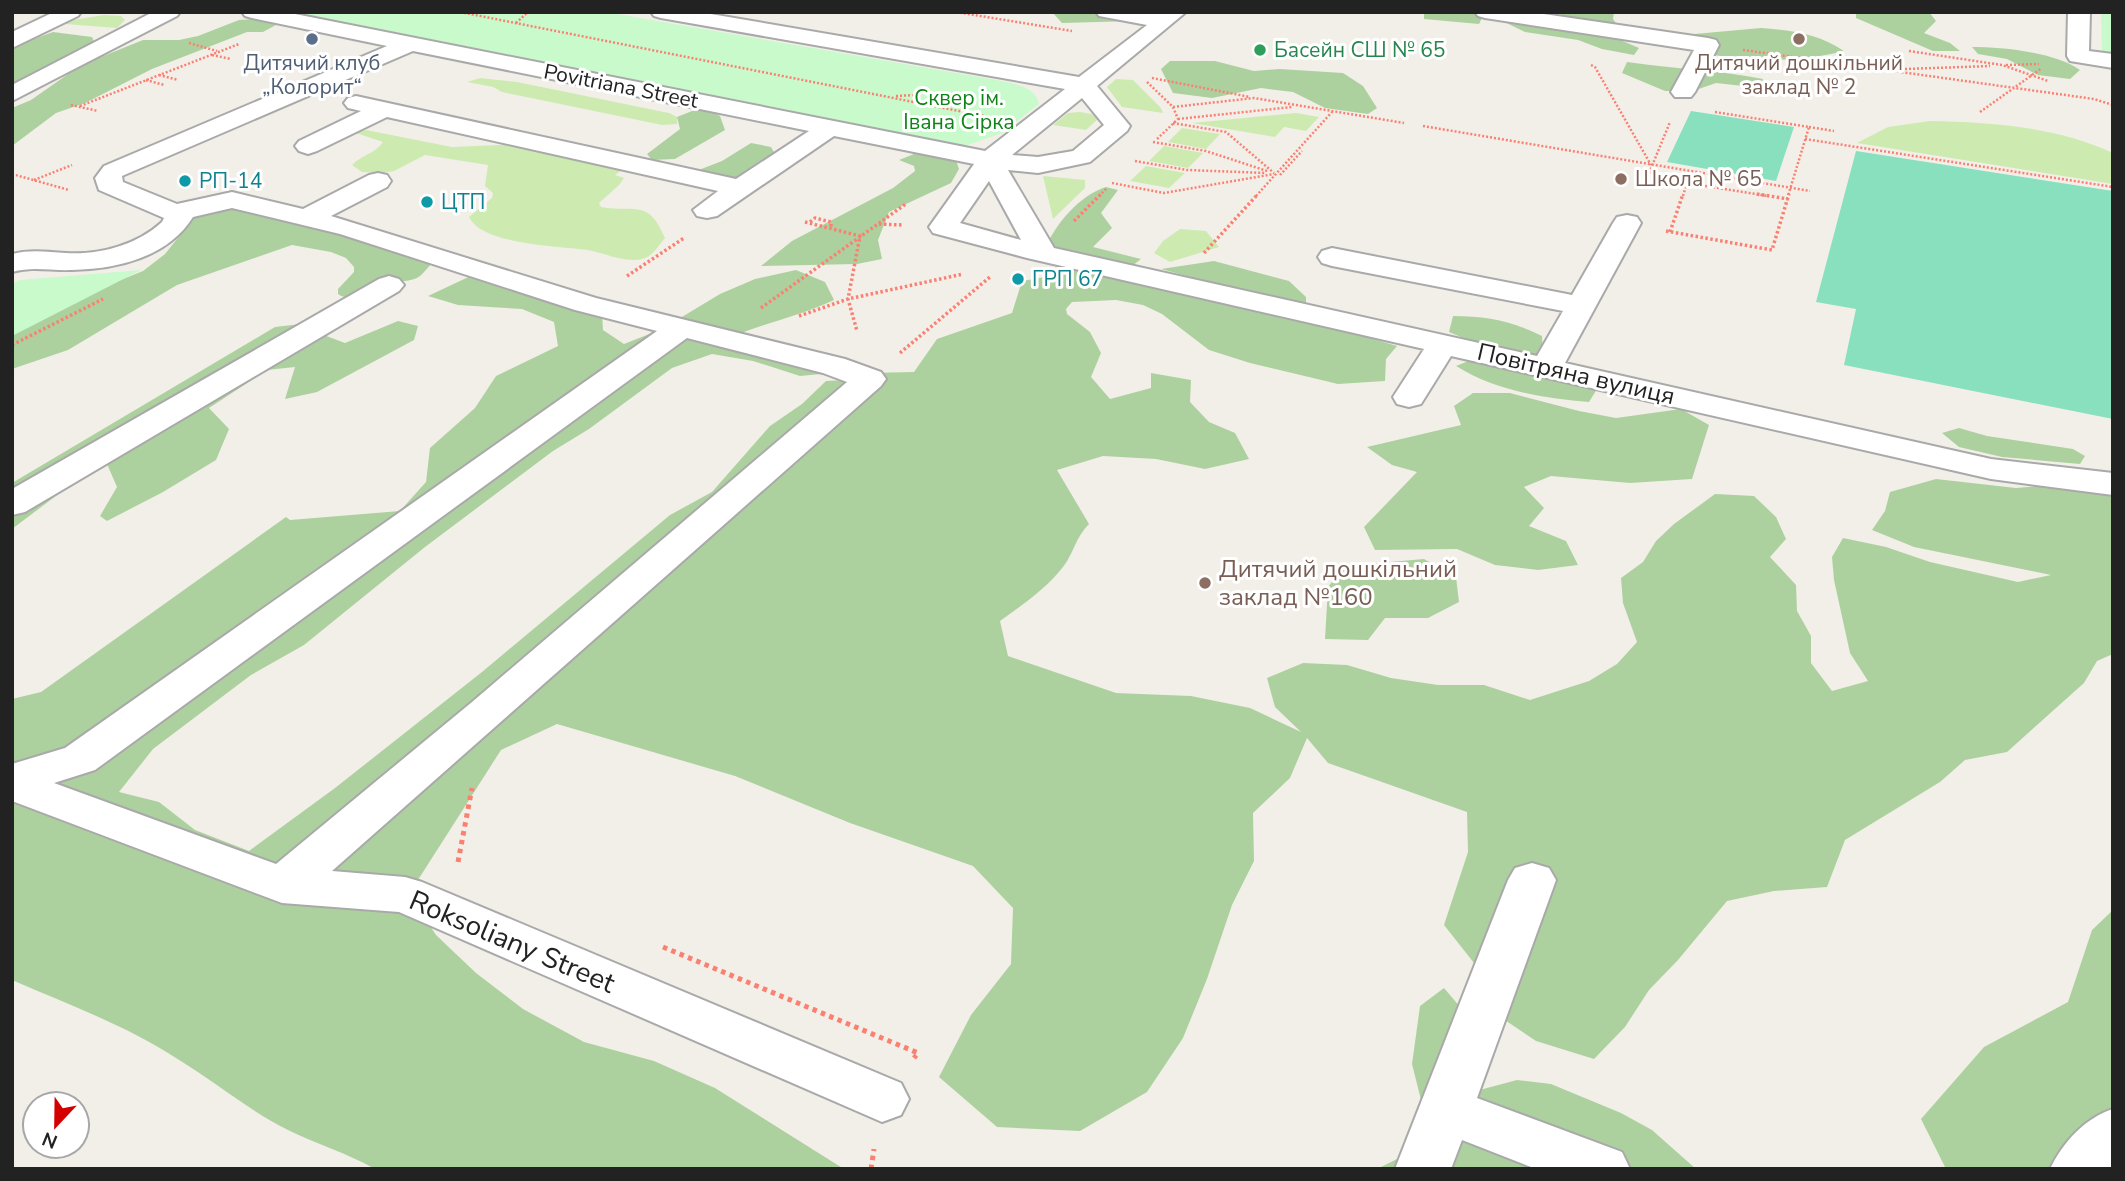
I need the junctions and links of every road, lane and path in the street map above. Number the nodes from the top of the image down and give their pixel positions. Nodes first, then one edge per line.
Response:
1 (71, 12) edge
2 (170, 12) edge
3 (252, 12) edge
4 (460, 12) edge
5 (661, 12) edge
6 (956, 12) edge
7 (1106, 12) edge
8 (1485, 12) edge
9 (1544, 12) edge
10 (2079, 12) edge
11 (1550, 13) edge
12 (1170, 17) edge
13 (12, 41) edge
14 (246, 42) dead end
15 (410, 44) junction
16 (1708, 45) junction
17 (194, 46) dead end
18 (1132, 47) junction
19 (220, 51) junction
20 (1909, 51) dead end
21 (211, 55) junction
22 (231, 59) dead end
23 (1583, 61) dead end
24 (2113, 61) edge
25 (2002, 65) junction
26 (1892, 70) junction
27 (159, 75) junction
28 (2032, 75) junction
29 (1140, 76) dead end
30 (146, 80) junction
31 (178, 80) dead end
32 (164, 85) dead end
33 (1083, 85) junction
34 (2057, 85) dead end
35 (2015, 88) junction
36 (2069, 90) dead end
37 (12, 94) edge
38 (1254, 98) junction
39 (1680, 99) junction
40 (2094, 99) junction
41 (356, 103) dead end
42 (2113, 105) edge
43 (1299, 106) junction
44 (1173, 107) dead end
45 (385, 109) junction
46 (98, 111) dead end
47 (1332, 112) junction
48 (1980, 112) dead end
49 (995, 118) dead end
50 (1178, 119) dead end
51 (1173, 123) dead end
52 (1404, 123) dead end
53 (1423, 126) dead end
54 (1809, 127) junction
55 (830, 128) junction
56 (1834, 131) dead end
57 (1805, 139) junction
58 (1154, 142) dead end
59 (308, 146) dead end
60 (1297, 150) junction
61 (990, 160) junction
62 (1147, 163) dead end
63 (1651, 166) junction
64 (12, 174) edge
65 (1275, 174) junction
66 (377, 181) dead end
67 (1112, 183) dead end
68 (2113, 187) edge
69 (740, 188) junction
70 (1791, 188) junction
71 (1810, 191) dead end
72 (79, 192) dead end
73 (1640, 196) dead end
74 (1788, 199) junction
75 (707, 210) dead end
76 (177, 212) junction
77 (306, 218) junction
78 (807, 222) dead end
79 (878, 223) dead end
80 (1627, 223) dead end
81 (1670, 232) dead end
82 (688, 234) dead end
83 (860, 236) junction
84 (1693, 236) dead end
85 (1042, 252) junction
86 (1200, 256) dead end
87 (1332, 257) dead end
88 (12, 263) edge
89 (966, 273) dead end
90 (995, 273) dead end
91 (389, 285) dead end
92 (848, 299) junction
93 (586, 304) junction
94 (1581, 306) junction
95 (681, 328) junction
96 (726, 339) junction
97 (1443, 344) junction
98 (1547, 368) junction
99 (870, 379) junction
100 (1409, 397) dead end
101 (2113, 484) edge
102 (12, 504) edge
103 (12, 782) edge
104 (1532, 880) dead end
105 (282, 885) junction
106 (882, 1099) dead end
107 (1445, 1110) junction
108 (2113, 1132) edge
109 (1423, 1169) edge
110 (1602, 1169) edge
111 (2078, 1169) edge

1 - 13 street
2 - 37 street
3 - 15 street, Povitriana Street
4 - 49 path
5 - 33 street
6 - 18 path
7 - 12 street
8 - 16 street
9 - 11 street
10 - 24 street
12 - 18 street
14 - 19 path
15 - 55 street, Povitriana Street
15 - 76 street
16 - 26 path
16 - 39 street
17 - 19 path
18 - 33 street
19 - 21 path
20 - 25 path
21 - 22 path
21 - 27 path
23 - 63 path
25 - 26 path
25 - 28 path
25 - 28 path
26 - 35 path
27 - 30 path
27 - 31 path
28 - 34 path
28 - 35 path
29 - 38 path
30 - 32 path
30 - 46 path
33 - 61 street
33 - 61 street, Povitriana Street
35 - 40 path
35 - 48 path
36 - 40 path
38 - 43 path
38 - 44 path
39 - 54 path
39 - 63 path
40 - 42 path
41 - 45 street
43 - 47 path
43 - 50 path
45 - 59 street
45 - 69 street
47 - 52 path
47 - 60 path
51 - 65 path
53 - 63 path
54 - 56 path
54 - 57 path
55 - 61 street, Povitriana Street
55 - 69 street
57 - 68 path
57 - 70 path
58 - 65 path
60 - 65 path
60 - 65 path
61 - 85 street
61 - 85 street, Повітряна вулиця
62 - 65 path
63 - 70 path
63 - 73 path
64 - 72 path
65 - 67 path
65 - 86 path
66 - 77 street
69 - 75 street
70 - 71 path
70 - 74 path
74 - 81 path
74 - 84 path
76 - 77 street
76 - 88 street
77 - 93 street
78 - 83 path
79 - 83 path
80 - 94 street
82 - 93 path
83 - 92 path
83 - 96 path
85 - 97 street, Повітряна вулиця
87 - 94 street
89 - 92 path
90 - 99 path
91 - 102 street
92 - 96 path
92 - 99 path
93 - 95 street
94 - 98 street
95 - 96 street
95 - 103 street
96 - 99 street
97 - 98 street, Повітряна вулиця
97 - 100 street
98 - 101 street, Повітряна вулиця
99 - 105 street
103 - 105 street, Roksoliany Street
104 - 107 street
105 - 106 street, Roksoliany Street
107 - 109 street
107 - 110 street
108 - 111 street

